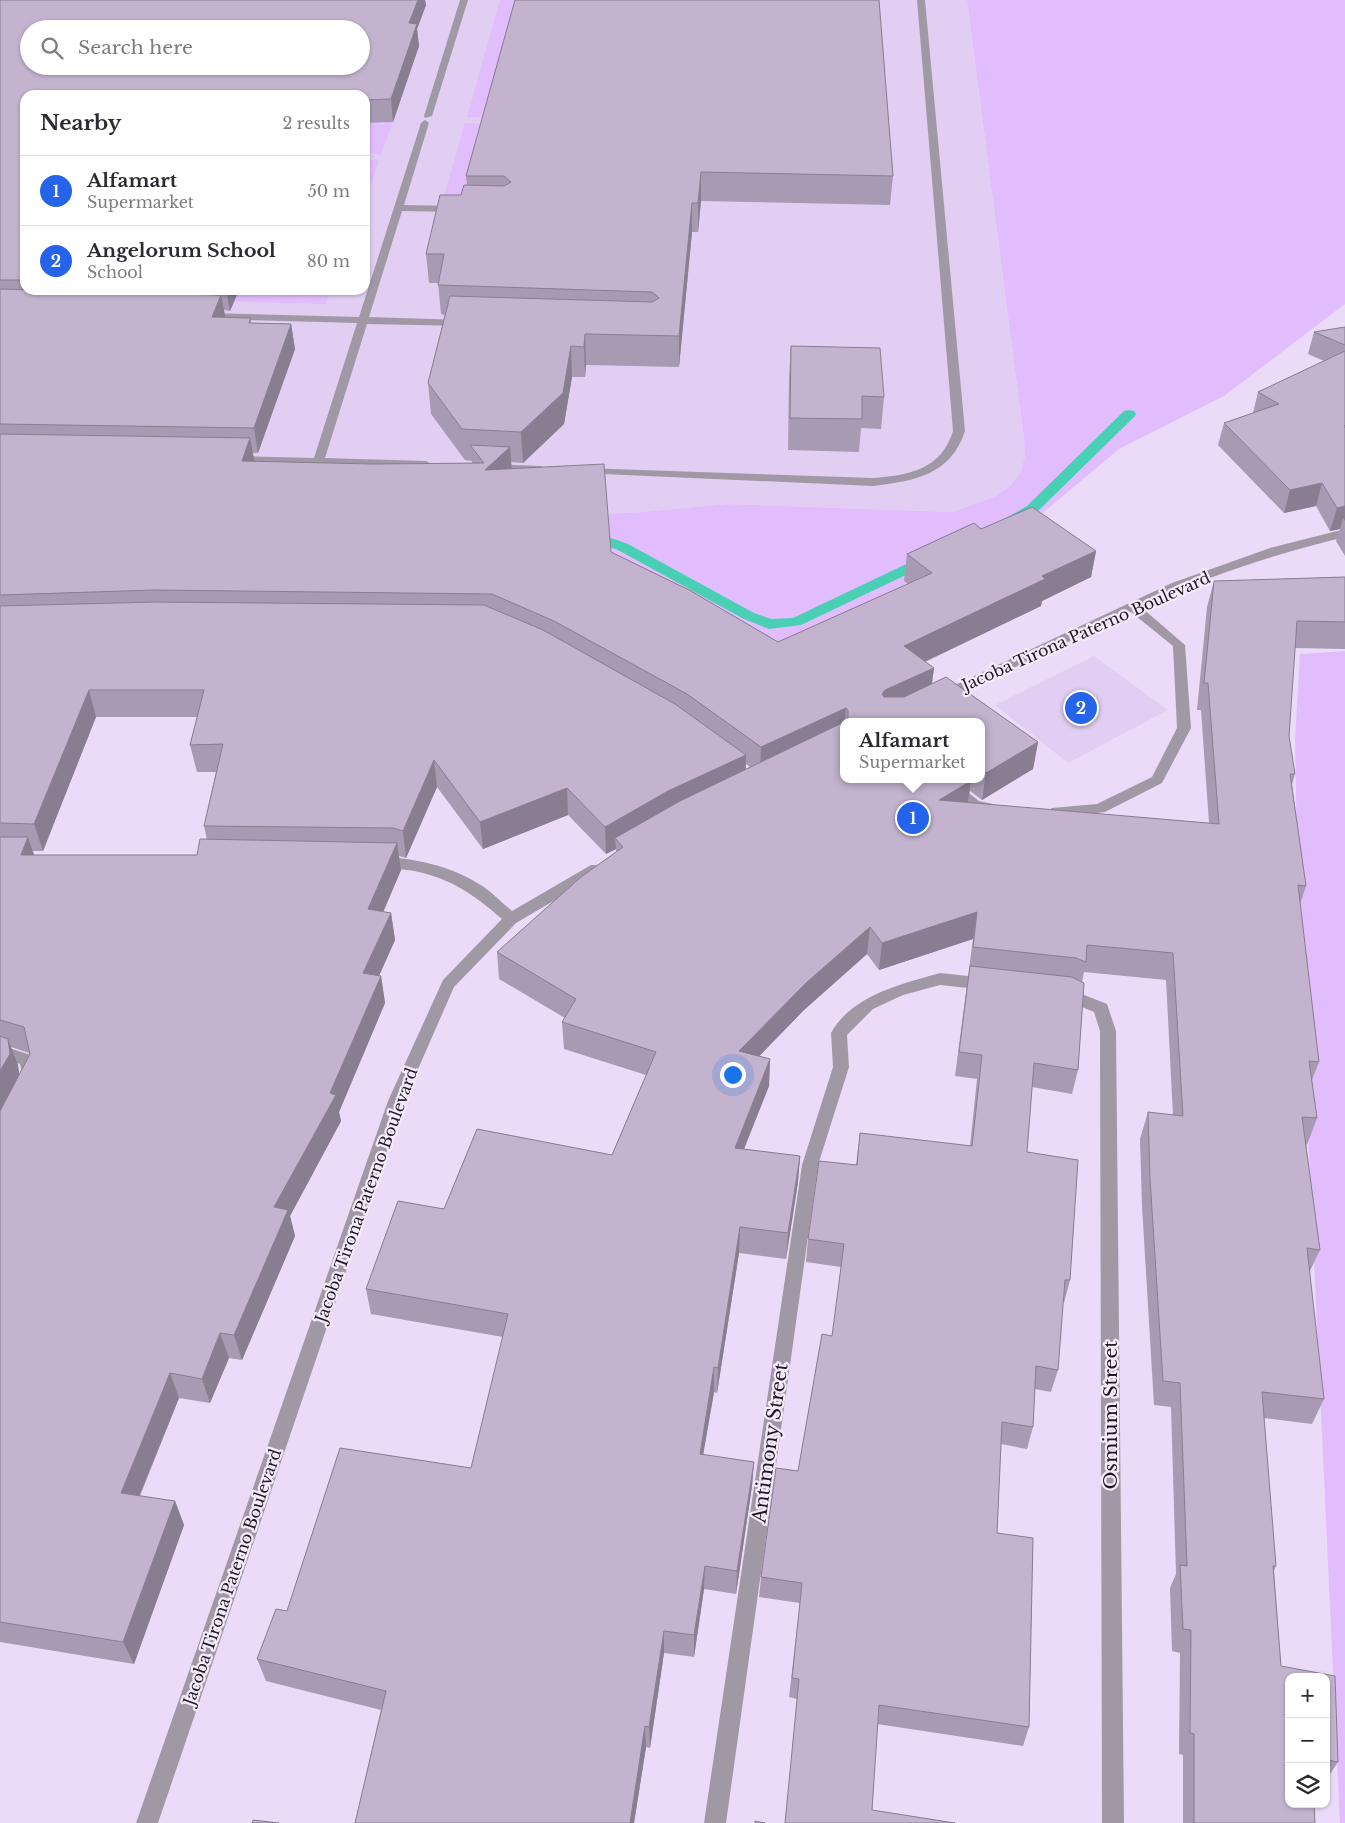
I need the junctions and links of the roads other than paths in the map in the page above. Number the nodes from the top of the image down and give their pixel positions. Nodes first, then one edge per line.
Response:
1 (464, 0) edge
2 (922, 0) edge
3 (399, 208) junction
4 (467, 209) edge
5 (196, 316) edge
6 (363, 321) junction
7 (473, 323) edge
8 (219, 458) edge
9 (319, 460) junction
10 (438, 465) edge
11 (477, 466) edge
12 (556, 470) edge
13 (576, 470) edge
14 (1345, 533) edge
15 (1133, 607) junction
16 (931, 701) edge
17 (946, 783) edge
18 (1004, 810) edge
19 (1034, 815) edge
20 (614, 858) edge
21 (368, 862) edge
22 (511, 919) junction
23 (1005, 986) edge
24 (1051, 992) edge
25 (0, 1051) edge
26 (21, 1098) edge
27 (147, 1823) edge
28 (715, 1823) edge
29 (1113, 1823) edge

1 - 3 street
2 - 13 street
3 - 4 street
3 - 6 street
5 - 6 street
6 - 7 street
6 - 9 street
8 - 9 street
9 - 10 street
11 - 12 street
14 - 15 street, Jacoba Tirona Paterno Boulevard
15 - 16 street, Jacoba Tirona Paterno Boulevard
15 - 19 street
17 - 18 street
20 - 22 street, Jacoba Tirona Paterno Boulevard
21 - 22 street
22 - 27 street, Jacoba Tirona Paterno Boulevard
23 - 28 street, Antimony Street
24 - 29 street, Osmium Street
25 - 26 street

